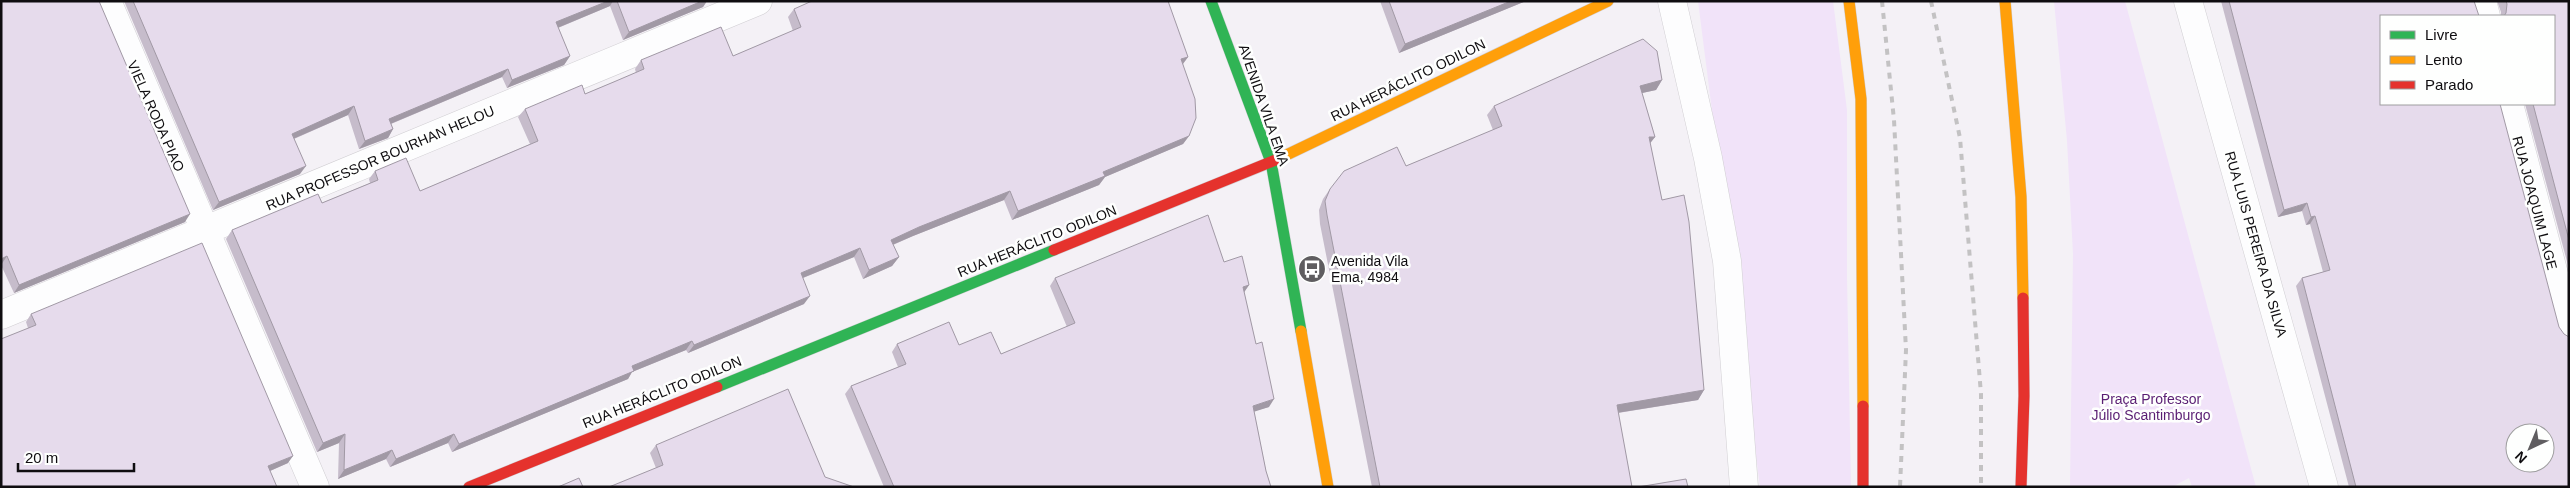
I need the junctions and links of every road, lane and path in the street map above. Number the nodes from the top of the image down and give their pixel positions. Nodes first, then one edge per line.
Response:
1 (107, 1) edge
2 (758, 1) edge
3 (1211, 1) edge
4 (1608, 1) edge
5 (1672, 1) edge
6 (1849, 1) edge
7 (2188, 1) edge
8 (2482, 1) edge
9 (2004, 2) edge
10 (1863, 7) dead end
11 (2486, 15) edge
12 (1852, 19) junction
13 (2509, 105) edge
14 (1271, 162) junction
15 (206, 230) junction
16 (1, 315) edge
17 (2569, 331) edge
18 (315, 487) edge
19 (469, 487) edge
20 (1328, 487) edge
21 (1744, 487) edge
22 (1863, 487) edge
23 (2021, 487) edge
24 (2324, 487) edge

1 - 15 street, VIELA RODA PIAO
2 - 15 street, RUA PROFESSOR BOURHAN HELOU
3 - 14 main road, AVENIDA VILA EMA
4 - 14 main road, RUA HERÁCLITO ODILON
5 - 21 street
6 - 12 main road
7 - 24 street, RUA LUIS PEREIRA DA SILVA
8 - 11 street
9 - 23 main road
10 - 12 main road
12 - 22 main road
13 - 17 street, RUA JOAQUIM LAGE
14 - 19 main road, RUA HERÁCLITO ODILON
14 - 20 main road, AVENIDA VILA EMA
15 - 16 street, RUA PROFESSOR BOURHAN HELOU
15 - 18 street, VIELA RODA PIAO

